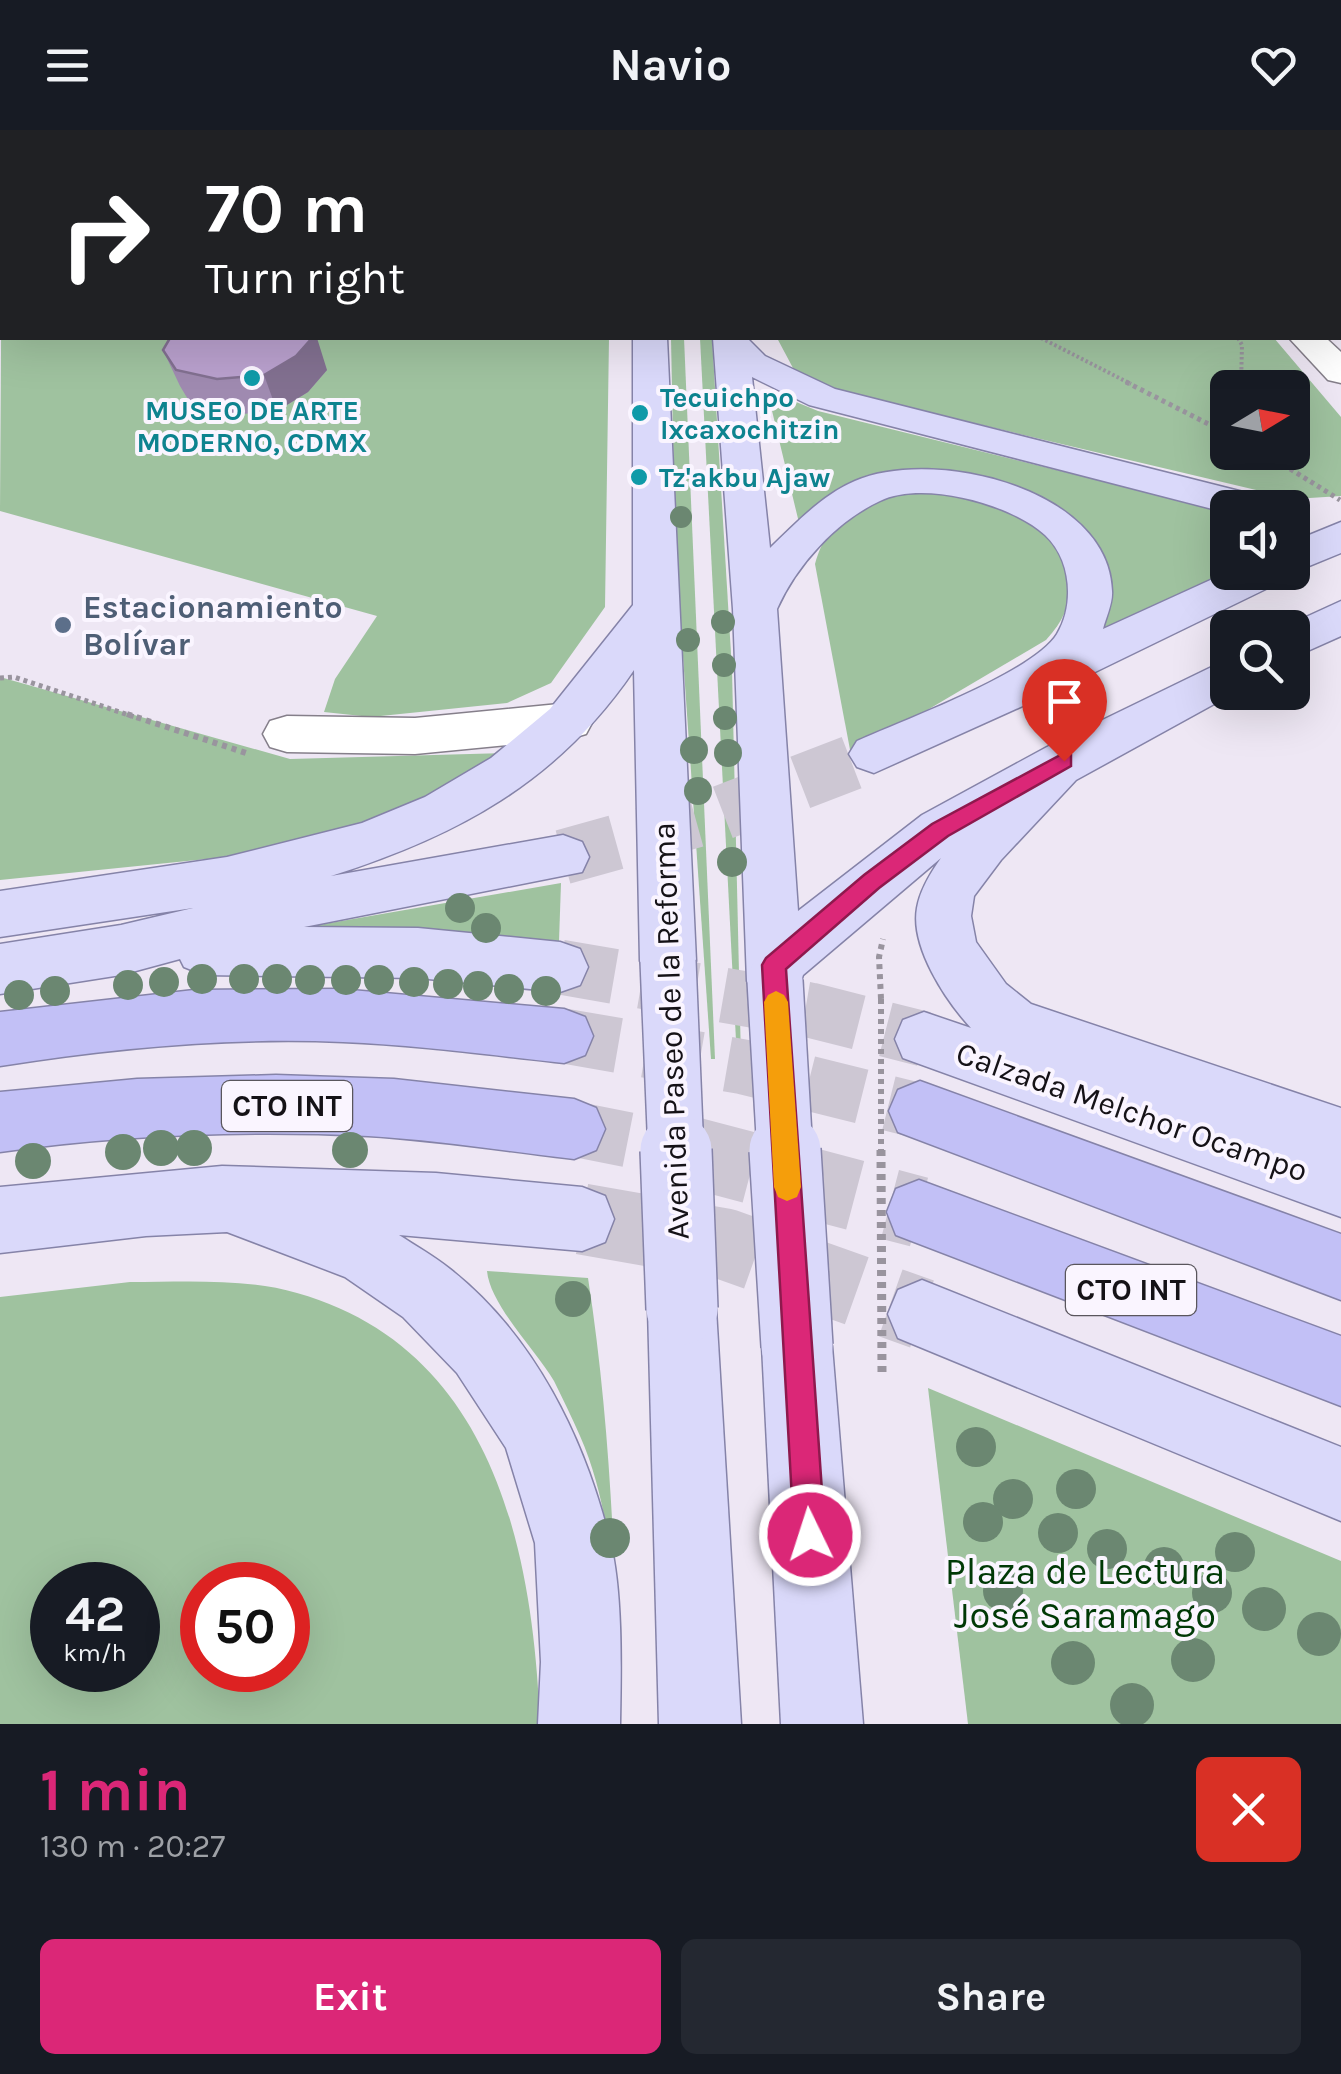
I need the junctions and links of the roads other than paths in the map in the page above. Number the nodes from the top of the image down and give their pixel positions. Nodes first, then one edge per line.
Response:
1 (650, 340) edge
2 (730, 340) edge
3 (731, 340) edge
4 (1308, 340) edge
5 (1341, 372) edge
6 (1210, 496) edge
7 (1310, 522) edge
8 (1340, 529) edge
9 (1310, 548) edge
10 (1226, 590) edge
11 (655, 606) junction
12 (755, 609) junction
13 (1341, 617) edge
14 (1310, 633) edge
15 (1040, 679) junction
16 (1210, 685) edge
17 (568, 721) junction
18 (286, 734) road end
19 (874, 754) tunnel mouth
20 (1064, 761) junction
21 (563, 857) tunnel mouth
22 (0, 914) edge
23 (121, 950) junction
24 (560, 967) tunnel mouth
25 (0, 968) edge
26 (774, 973) junction
27 (902, 1019) tunnel mouth
28 (564, 1036) tunnel mouth
29 (0, 1039) edge
30 (920, 1111) tunnel mouth
31 (0, 1122) edge
32 (574, 1129) tunnel mouth
33 (1341, 1138) edge
34 (1341, 1185) edge
35 (222, 1198) junction
36 (919, 1212) tunnel mouth
37 (582, 1218) tunnel mouth
38 (0, 1220) edge
39 (1341, 1266) edge
40 (922, 1314) tunnel mouth
41 (1341, 1371) edge
42 (1341, 1484) edge
43 (579, 1724) edge
44 (700, 1724) edge
45 (822, 1724) edge

1 - 11 main road, Avenida Paseo de la Reforma
2 - 12 main road
3 - 6 main road
4 - 5 street
7 - 8 main road
8 - 9 main road
10 - 15 main road
11 - 17 main road
11 - 44 main road, Avenida Paseo de la Reforma, bridge
12 - 15 main road
12 - 26 main road
13 - 14 main road
15 - 19 main road
16 - 20 main road
17 - 18 street
17 - 22 main road
20 - 26 main road
20 - 33 main road
21 - 23 main road
23 - 24 main road
23 - 25 main road
26 - 45 main road, bridge
27 - 34 main road, Calzada Melchor Ocampo
28 - 29 highway
30 - 39 highway
31 - 32 highway, CTO INT
35 - 37 main road
35 - 38 main road
35 - 43 main road
36 - 41 highway, CTO INT
40 - 42 main road

